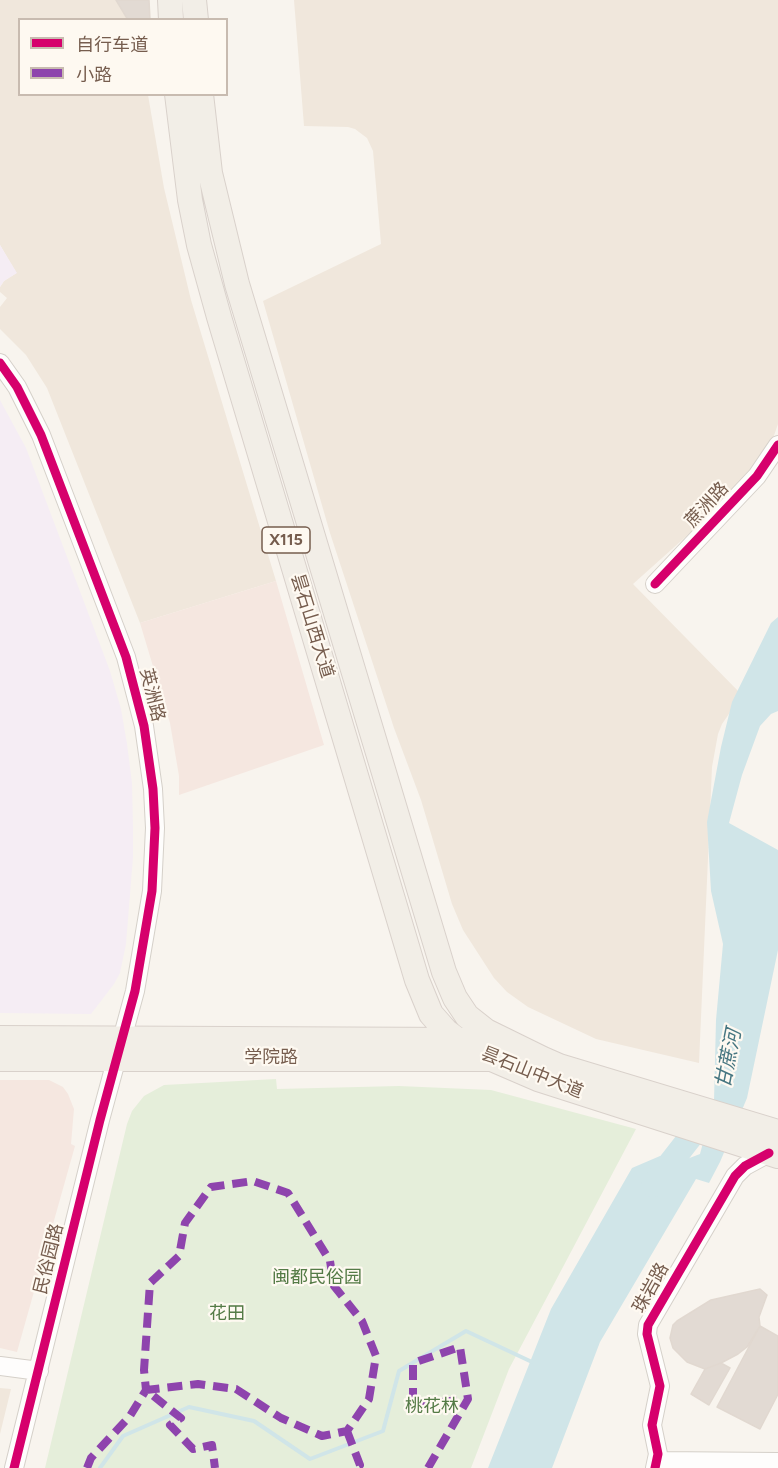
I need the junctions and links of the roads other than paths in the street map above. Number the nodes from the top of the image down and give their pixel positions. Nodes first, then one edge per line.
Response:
1 (170, 0) edge
2 (194, 0) edge
3 (171, 18) edge
4 (196, 18) edge
5 (177, 96) edge
6 (201, 96) edge
7 (0, 363) edge
8 (778, 445) edge
9 (655, 584) dead end
10 (444, 972) joint
11 (417, 981) joint
12 (0, 1038) edge
13 (458, 1040) junction
14 (120, 1048) junction
15 (497, 1049) junction
16 (0, 1059) edge
17 (543, 1059) joint
18 (682, 1114) junction
19 (769, 1144) edge
20 (0, 1366) edge
21 (39, 1371) junction
22 (778, 1462) edge
23 (656, 1464) edge
24 (14, 1468) edge

1 - 3 main road
2 - 4 main road
5 - 11 main road, 昙石山西大道 / X115
6 - 10 main road, 昙石山西大道 / X115
7 - 14 street, 英洲路
8 - 9 street, 蔗洲路
10 - 15 main road, 昙石山中大道 / X115
11 - 13 main road, 昙石山中大道 / X115
12 - 14 main road
13 - 14 main road
13 - 15 main road, 昙石山中大道 / X115
14 - 15 main road, 学院路
14 - 16 main road, 学院路
14 - 21 street, 民俗园路
15 - 17 main road, 学院路
15 - 18 main road, 昙石山中大道 / X115
17 - 18 main road, 昙石山中大道 / X115
18 - 19 main road, X115
19 - 23 street, 珠岩路
20 - 21 street
21 - 24 street, 民俗园路
22 - 23 street

